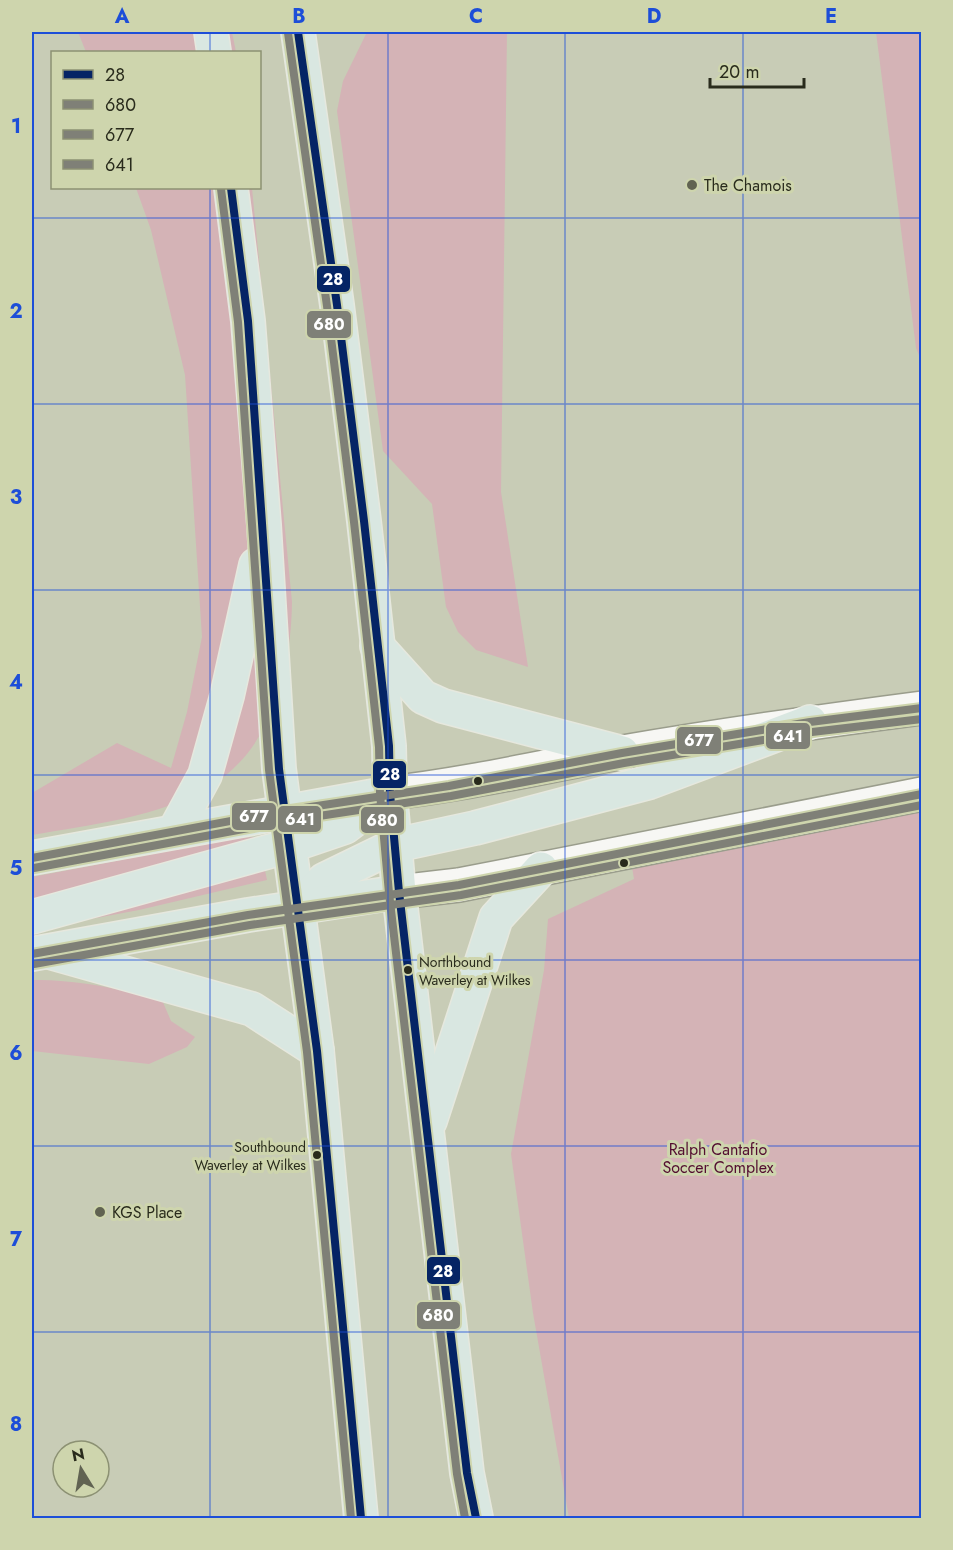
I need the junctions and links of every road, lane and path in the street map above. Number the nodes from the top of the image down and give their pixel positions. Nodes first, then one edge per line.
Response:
1 (211, 32) edge
2 (298, 32) edge
3 (214, 51) edge
4 (231, 189) edge
5 (264, 525) junction
6 (377, 646) junction
7 (921, 708) edge
8 (810, 722) junction
9 (622, 753) junction
10 (390, 793) junction
11 (921, 794) edge
12 (284, 811) junction
13 (174, 832) junction
14 (396, 844) junction
15 (289, 846) junction
16 (32, 858) edge
17 (541, 869) junction
18 (399, 892) junction
19 (296, 908) junction
20 (32, 917) edge
21 (39, 952) edge
22 (317, 1051) junction
23 (427, 1131) junction
24 (361, 1518) edge
25 (476, 1518) edge

1 - 3 main road
2 - 6 main road
4 - 5 main road
5 - 12 main road
5 - 13 main road
6 - 9 main road
6 - 10 main road
7 - 8 street
8 - 9 street
8 - 14 main road
9 - 10 street
10 - 12 main road
10 - 14 main road
10 - 15 main road
11 - 17 street
12 - 13 main road
12 - 15 main road
13 - 16 main road
14 - 18 main road
14 - 19 main road
15 - 19 main road
15 - 20 main road
17 - 18 street
17 - 23 main road
18 - 19 main road
18 - 23 main road
19 - 21 main road
19 - 22 main road
21 - 22 main road
22 - 24 main road
23 - 25 main road

